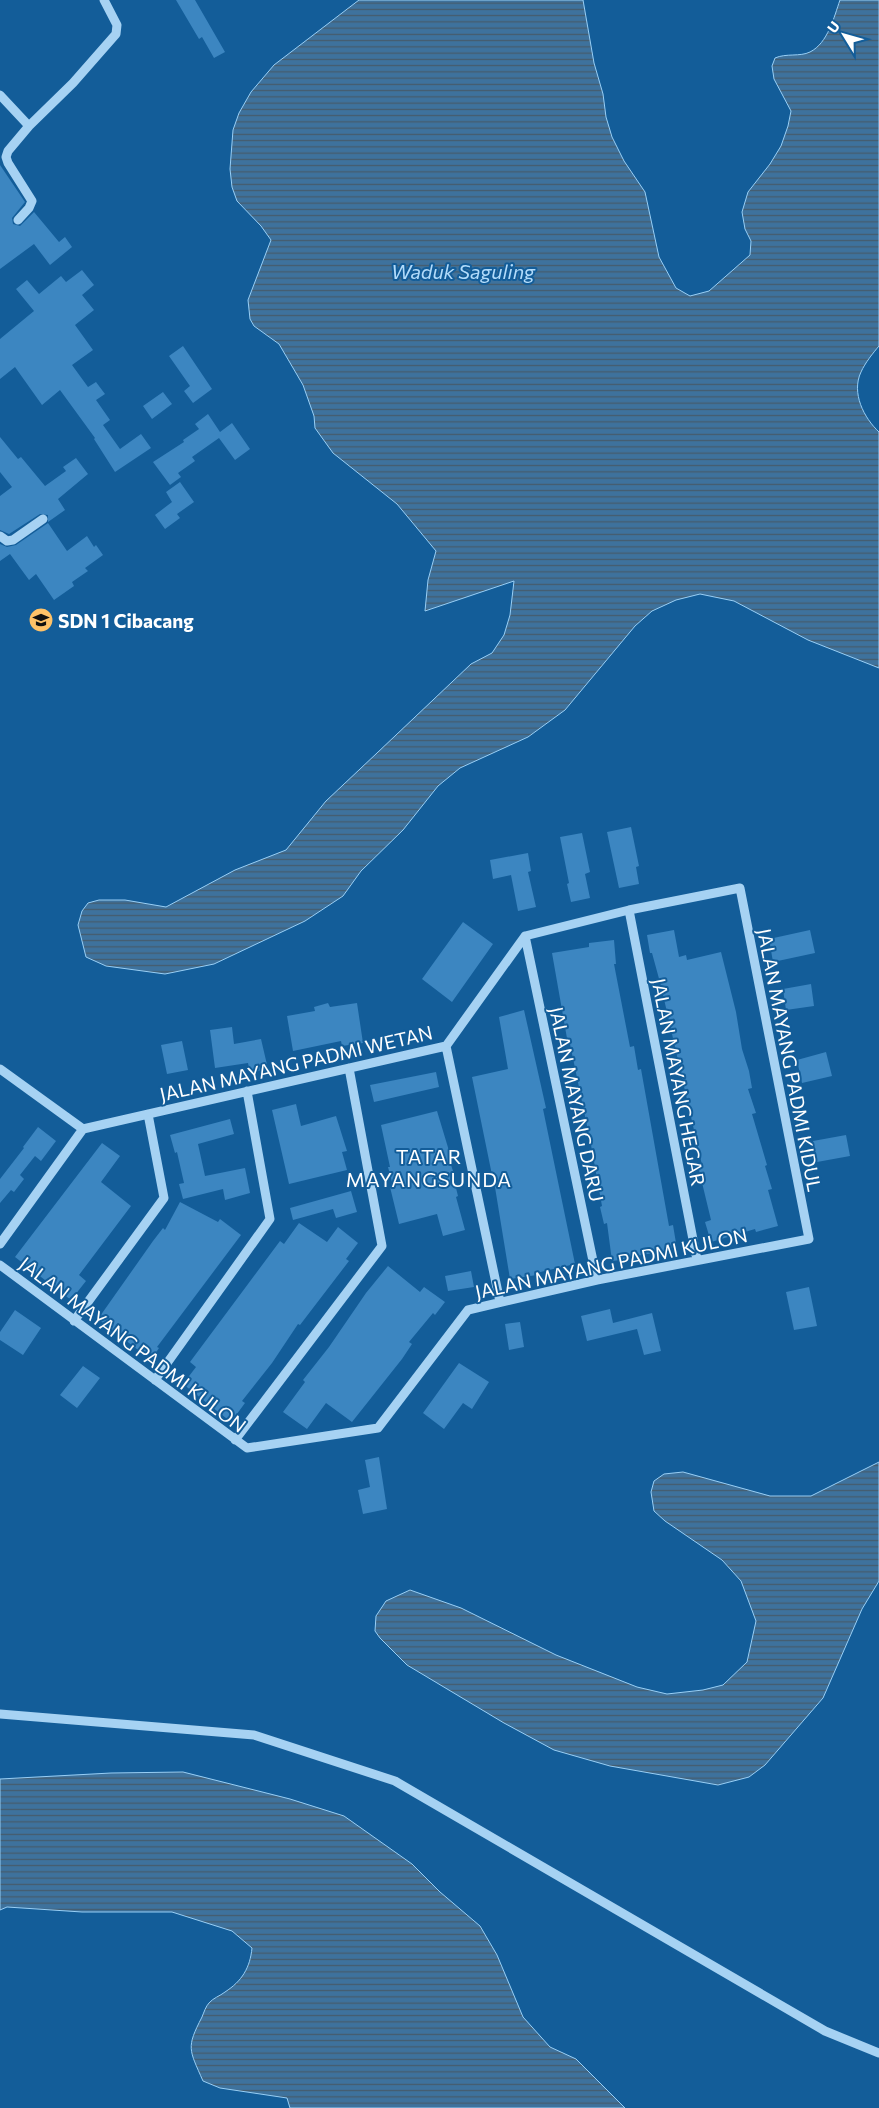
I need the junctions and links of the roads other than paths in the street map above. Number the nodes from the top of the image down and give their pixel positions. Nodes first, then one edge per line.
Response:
1 (104, 0) edge
2 (0, 95) edge
3 (29, 126) junction
4 (18, 220) dead end
5 (43, 519) dead end
6 (0, 536) edge
7 (629, 910) junction
8 (525, 936) junction
9 (446, 1046) junction
10 (349, 1068) junction
11 (0, 1069) edge
12 (247, 1091) junction
13 (148, 1114) junction
14 (84, 1130) junction
15 (809, 1238) joint
16 (0, 1244) edge
17 (697, 1260) junction
18 (0, 1266) edge
19 (597, 1280) junction
20 (500, 1302) junction
21 (74, 1321) junction
22 (155, 1380) junction
23 (235, 1440) junction
24 (0, 1714) edge
25 (879, 2053) edge

1 - 3 street
2 - 3 street
3 - 4 street
5 - 6 street
7 - 8 street
7 - 15 street, JALAN MAYANG PADMI KIDUL
7 - 17 street, JALAN MAYANG HEGAR
8 - 9 street, JALAN MAYANG PADMI WETAN
8 - 19 street, JALAN MAYANG DARU
9 - 10 street, JALAN MAYANG PADMI WETAN
9 - 20 street
10 - 12 street, JALAN MAYANG PADMI WETAN
10 - 23 street
11 - 14 street
12 - 13 street, JALAN MAYANG PADMI WETAN
12 - 22 street
13 - 14 street, JALAN MAYANG PADMI WETAN
13 - 21 street
14 - 16 street
15 - 17 street, JALAN MAYANG PADMI KULON
17 - 19 street, JALAN MAYANG PADMI KULON
18 - 21 street, JALAN MAYANG PADMI KULON
19 - 20 street, JALAN MAYANG PADMI KULON
20 - 23 street, JALAN MAYANG PADMI KULON
21 - 22 street, JALAN MAYANG PADMI KULON
22 - 23 street, JALAN MAYANG PADMI KULON
24 - 25 street

